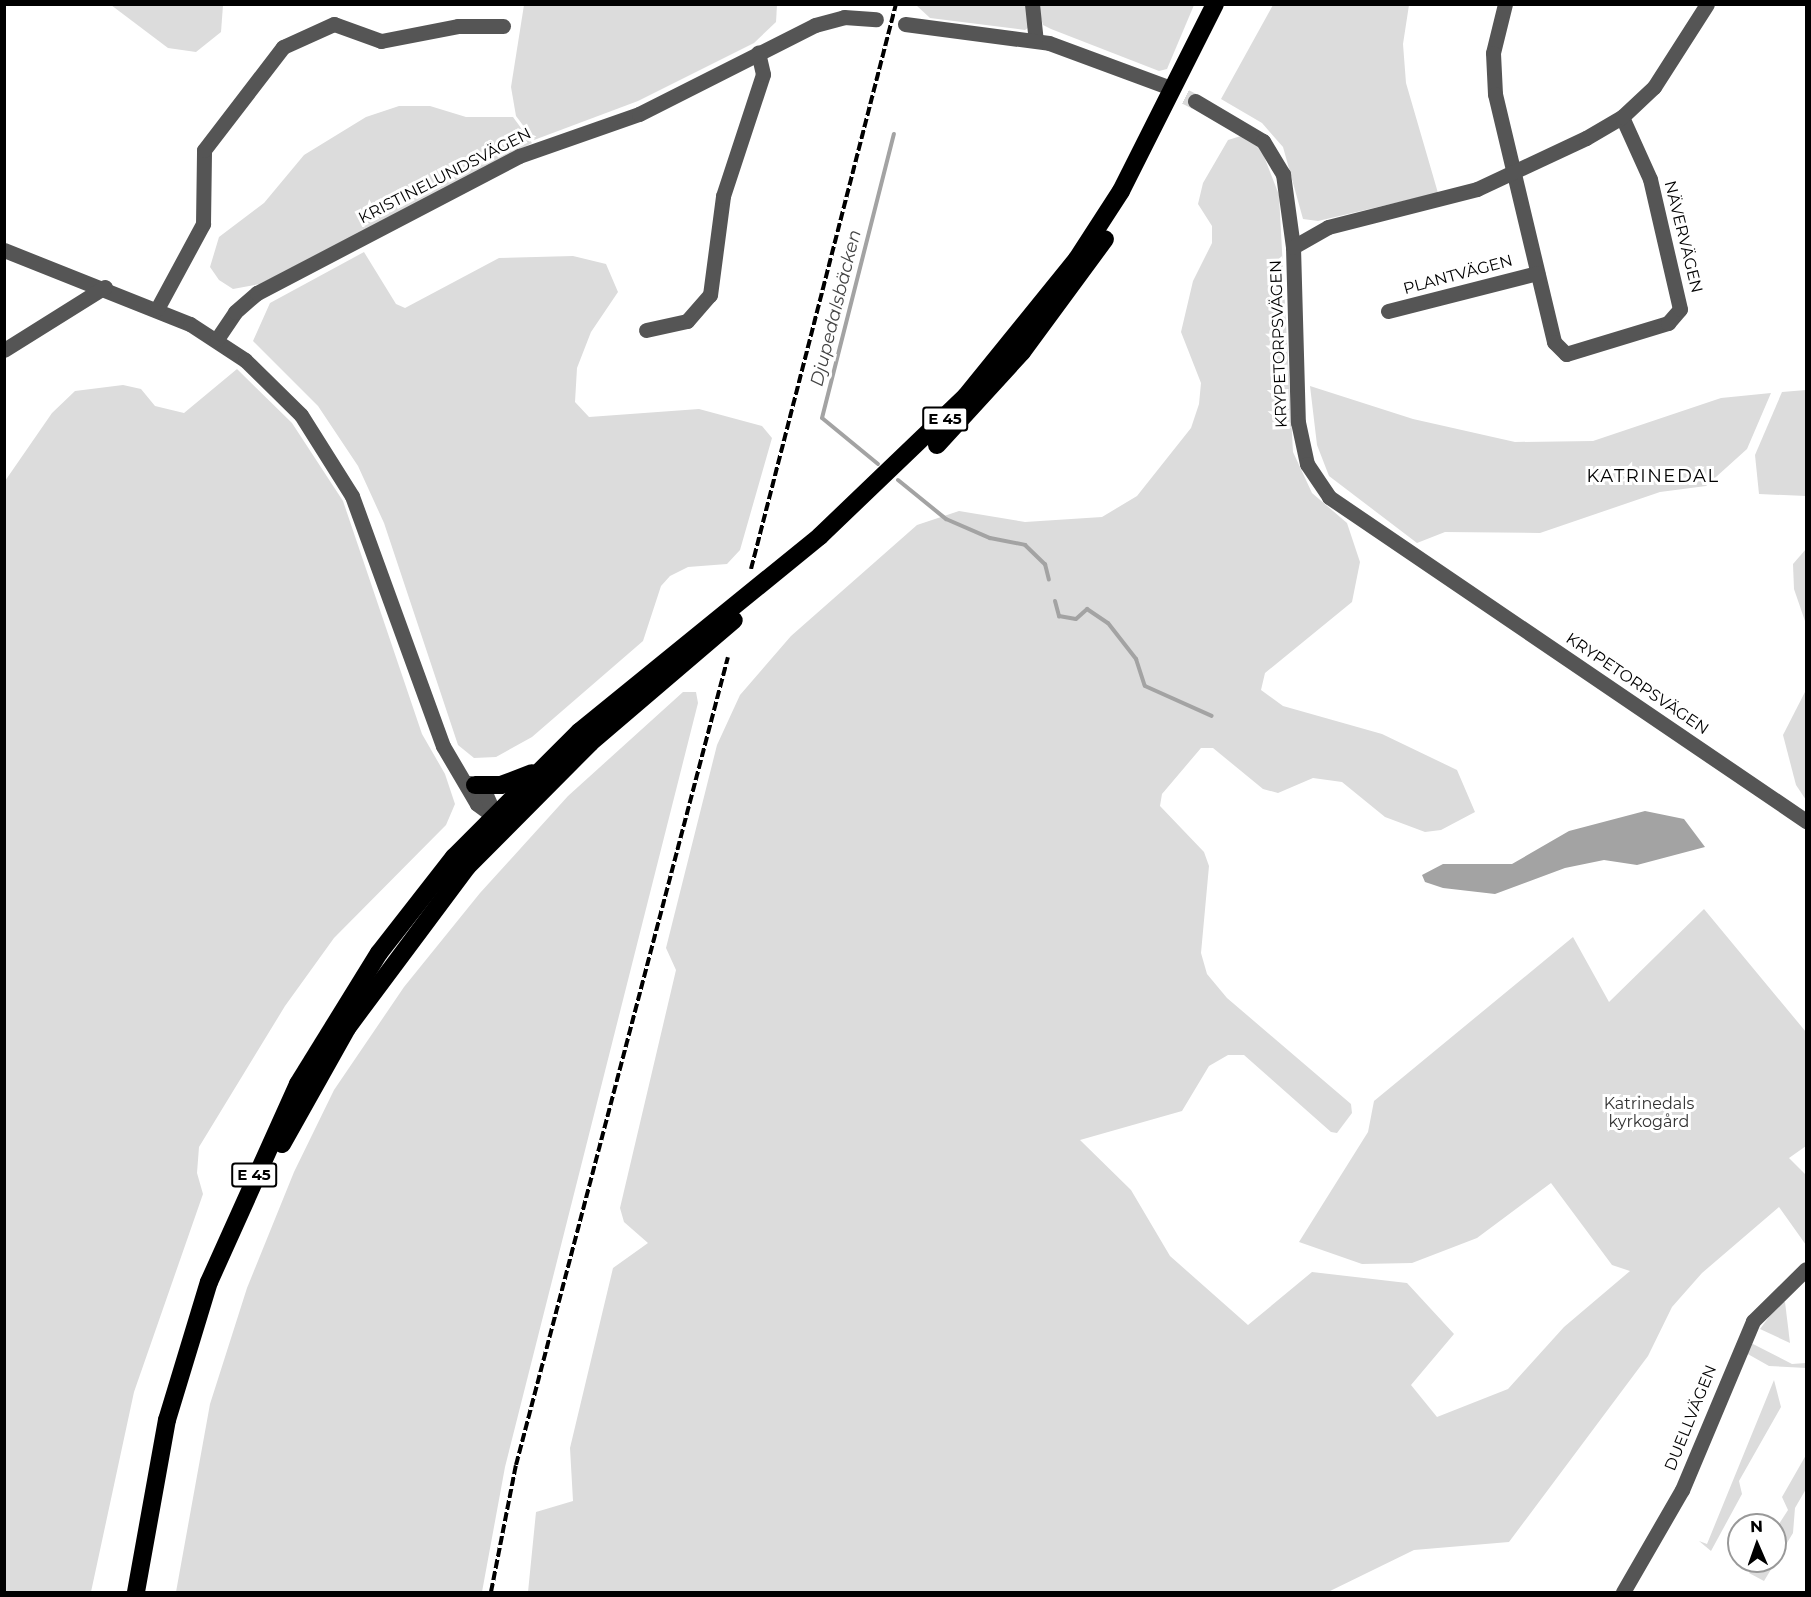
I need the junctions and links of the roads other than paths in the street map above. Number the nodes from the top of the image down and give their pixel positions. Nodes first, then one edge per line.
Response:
1 (1032, 4) edge
2 (1215, 4) edge
3 (1229, 4) edge
4 (1505, 4) edge
5 (1686, 4) edge
6 (1703, 10) edge
7 (846, 11) edge
8 (876, 19) dead end
9 (905, 24) dead end
10 (503, 26) dead end
11 (1036, 40) junction
12 (758, 53) junction
13 (1165, 86) tunnel mouth
14 (1195, 101) tunnel mouth
15 (1622, 117) junction
16 (1511, 176) junction
17 (1293, 247) junction
18 (4, 250) edge
19 (1537, 273) junction
20 (105, 287) junction
21 (157, 309) junction
22 (1388, 312) dead end
23 (646, 330) dead end
24 (217, 339) junction
25 (4, 350) edge
26 (540, 770) junction
27 (471, 783) junction
28 (500, 820) junction
29 (1806, 821) edge
30 (1806, 1269) edge
31 (136, 1593) edge
32 (147, 1593) edge
33 (1623, 1593) edge

1 - 11 street
2 - 26 highway, E 45
3 - 28 highway, E 45
4 - 16 street, NÄVERVÄGEN
5 - 6 street
6 - 15 street, KRYPETORPSVÄGEN
7 - 8 street, KRISTINELUNDSVÄGEN
7 - 12 street, KRISTINELUNDSVÄGEN
9 - 11 street
10 - 21 street
11 - 13 street
12 - 23 street
12 - 24 street, KRISTINELUNDSVÄGEN
14 - 17 street
15 - 16 street, KRYPETORPSVÄGEN
15 - 19 street, NÄVERVÄGEN
16 - 17 street, KRYPETORPSVÄGEN
16 - 19 street, NÄVERVÄGEN
17 - 29 street, KRYPETORPSVÄGEN
18 - 20 street
19 - 22 street, PLANTVÄGEN
20 - 21 street
20 - 25 street
21 - 24 street
24 - 27 street
26 - 27 highway
26 - 28 highway, E 45
27 - 28 street
28 - 31 highway, E 45
28 - 32 highway, E 45
30 - 33 street, DUELLVÄGEN

